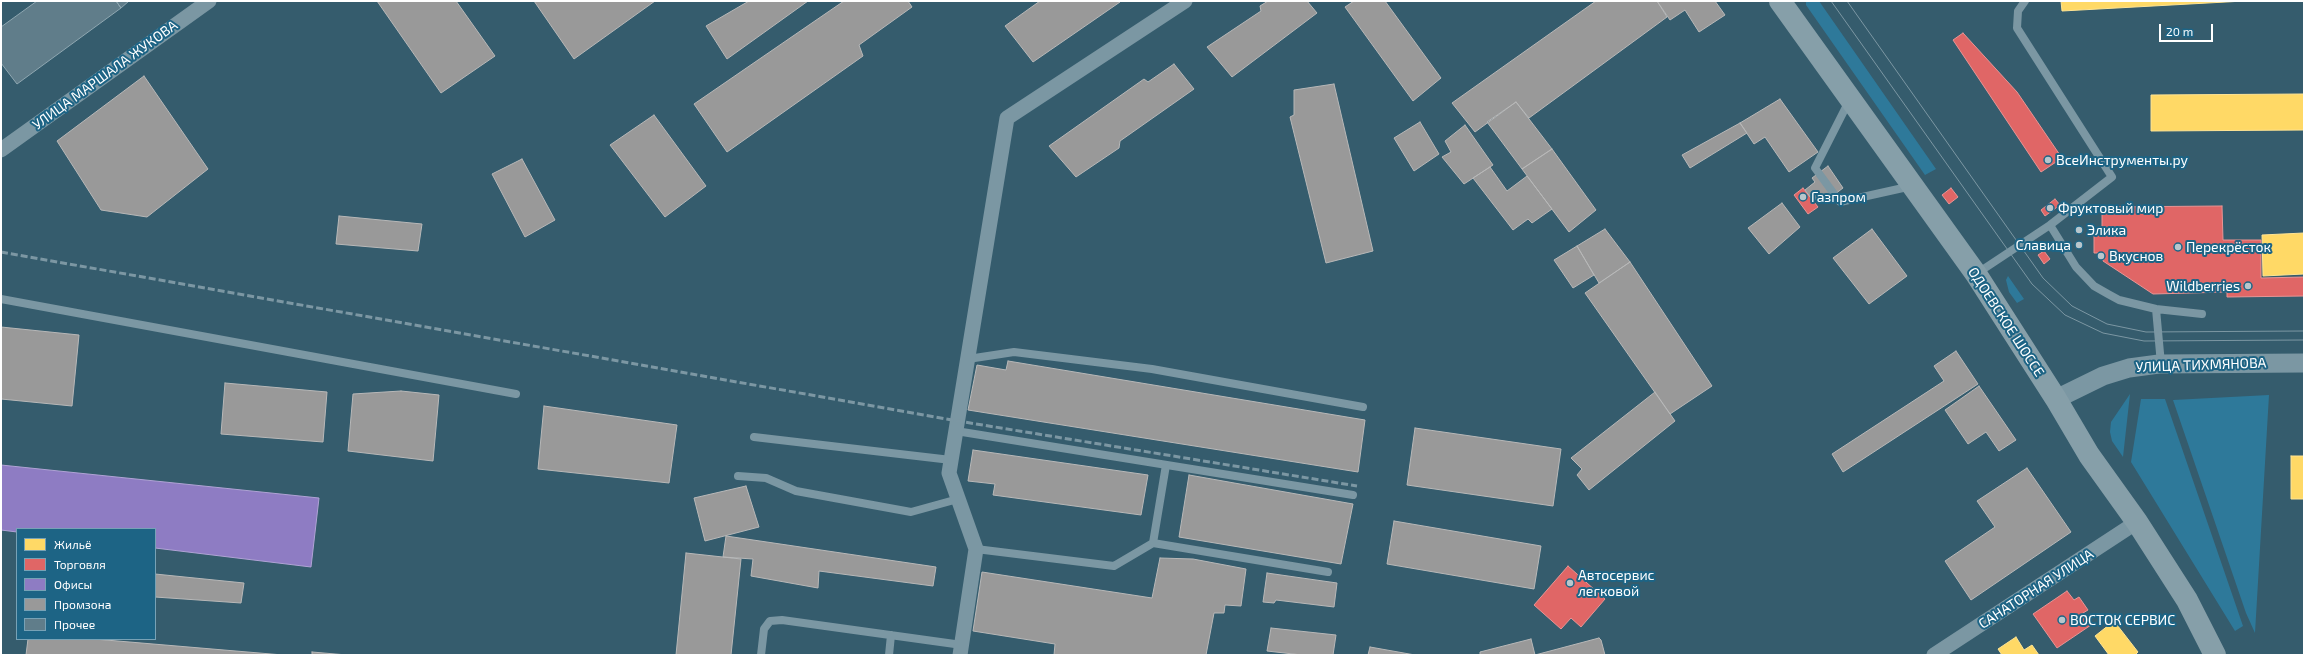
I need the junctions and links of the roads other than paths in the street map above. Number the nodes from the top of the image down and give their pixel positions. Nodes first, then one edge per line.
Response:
1 (209, 1) edge
2 (1185, 1) edge
3 (1780, 1) edge
4 (2025, 1) edge
5 (1850, 99) junction
6 (1, 150) edge
7 (1913, 186) junction
8 (2050, 226) junction
9 (1976, 274) junction
10 (1, 299) edge
11 (2156, 309) junction
12 (2202, 314) dead end
13 (968, 359) junction
14 (2304, 363) edge
15 (2160, 364) junction
16 (516, 394) dead end
17 (2056, 399) junction
18 (1363, 407) dead end
19 (956, 431) junction
20 (754, 436) dead end
21 (951, 460) junction
22 (1166, 465) junction
23 (738, 476) dead end
24 (1353, 495) dead end
25 (958, 499) junction
26 (2137, 522) junction
27 (1153, 543) junction
28 (976, 549) junction
29 (1328, 572) dead end
30 (891, 635) junction
31 (961, 650) edge
32 (761, 655) edge
33 (889, 655) edge
34 (1934, 655) edge
35 (2215, 655) edge

1 - 6 street, УЛИЦА МАРШАЛА ЖУКОВА
2 - 13 street
3 - 5 main road, ОДОЕВСКОЕ ШОССЕ
4 - 8 lane
5 - 7 main road, ОДОЕВСКОЕ ШОССЕ
5 - 7 lane
7 - 9 main road, ОДОЕВСКОЕ ШОССЕ
8 - 9 lane
8 - 11 lane
9 - 17 main road, ОДОЕВСКОЕ ШОССЕ
10 - 16 lane
11 - 12 lane
11 - 15 lane
13 - 18 lane
13 - 19 street
14 - 15 street, УЛИЦА ТИХМЯНОВА
15 - 17 street, УЛИЦА ТИХМЯНОВА
17 - 26 main road, ОДОЕВСКОЕ ШОССЕ
19 - 21 street
19 - 22 lane
20 - 21 lane
21 - 25 street
22 - 24 lane
22 - 27 lane
23 - 25 lane
25 - 28 street
26 - 34 street, САНАТОРНАЯ УЛИЦА
26 - 35 main road, ОДОЕВСКОЕ ШОССЕ
27 - 28 lane
27 - 29 lane
28 - 31 street
30 - 31 lane
30 - 32 lane
30 - 33 lane

